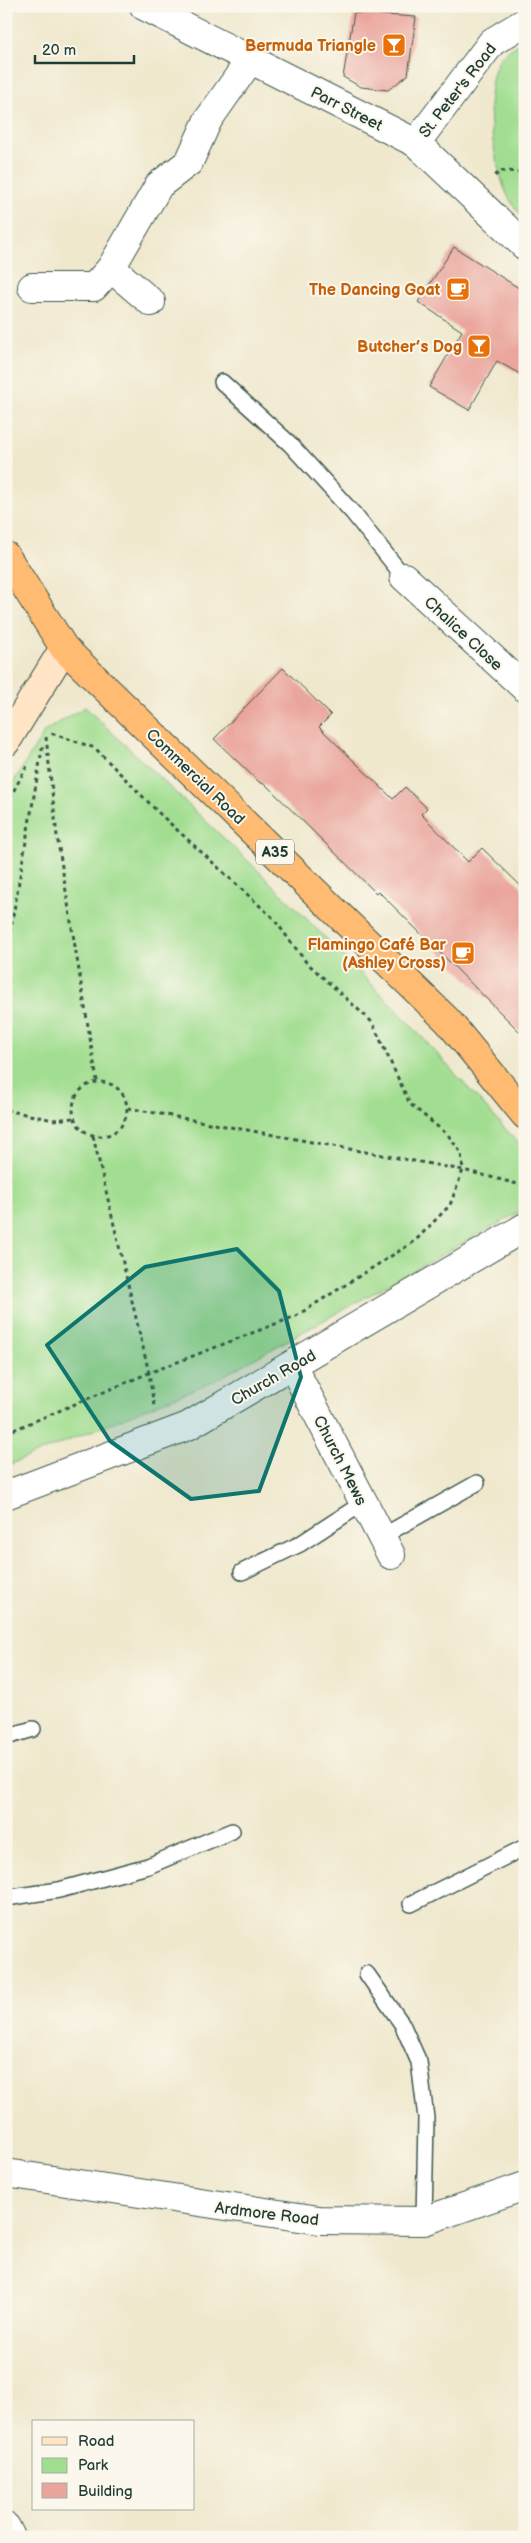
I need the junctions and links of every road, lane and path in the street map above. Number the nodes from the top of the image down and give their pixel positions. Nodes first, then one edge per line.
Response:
1 (144, 6) edge
2 (525, 22) edge
3 (250, 60) junction
4 (416, 143) junction
5 (525, 246) edge
6 (111, 268) junction
7 (32, 287) dead end
8 (151, 302) dead end
9 (222, 382) dead end
10 (6, 556) edge
11 (404, 578) joint
12 (64, 648) junction
13 (525, 688) edge
14 (45, 731) junction
15 (6, 742) edge
16 (6, 956) edge
17 (97, 1081) junction
18 (128, 1108) junction
19 (6, 1110) edge
20 (525, 1114) edge
21 (73, 1118) junction
22 (93, 1136) junction
23 (463, 1170) junction
24 (525, 1186) edge
25 (525, 1227) edge
26 (292, 1365) junction
27 (149, 1373) junction
28 (6, 1433) edge
29 (159, 1438) junction
30 (476, 1483) dead end
31 (6, 1495) edge
32 (364, 1503) junction
33 (386, 1546) joint
34 (242, 1572) dead end
35 (33, 1729) dead end
36 (6, 1737) edge
37 (232, 1831) dead end
38 (525, 1848) edge
39 (6, 1898) edge
40 (411, 1904) dead end
41 (368, 1974) dead end
42 (6, 2173) edge
43 (525, 2186) edge
44 (424, 2221) junction
45 (6, 2527) edge
46 (11, 2537) edge

1 - 3 street, Parr Street
2 - 4 street, St. Peter's Road
3 - 4 street, Parr Street
3 - 6 street
4 - 5 street, Parr Street
6 - 7 street
6 - 8 street
9 - 11 lane
10 - 12 highway, Commercial Road / A35
11 - 13 street, Chalice Close
12 - 15 street
12 - 20 highway, Commercial Road / A35
14 - 16 path
14 - 17 path
14 - 23 path
17 - 18 path
17 - 21 path
18 - 22 path
18 - 23 path
19 - 21 path
21 - 22 path
22 - 27 path
23 - 24 path
23 - 27 path
25 - 26 street, Church Road
26 - 29 street, Church Road
26 - 32 street, Church Mews
27 - 28 path
27 - 29 path
29 - 31 street, Church Road
30 - 33 lane
32 - 33 street, Church Mews
32 - 34 lane
35 - 36 lane
37 - 39 lane
38 - 40 lane
41 - 44 lane
42 - 44 street, Ardmore Road
43 - 44 street, Ardmore Road
45 - 46 street

